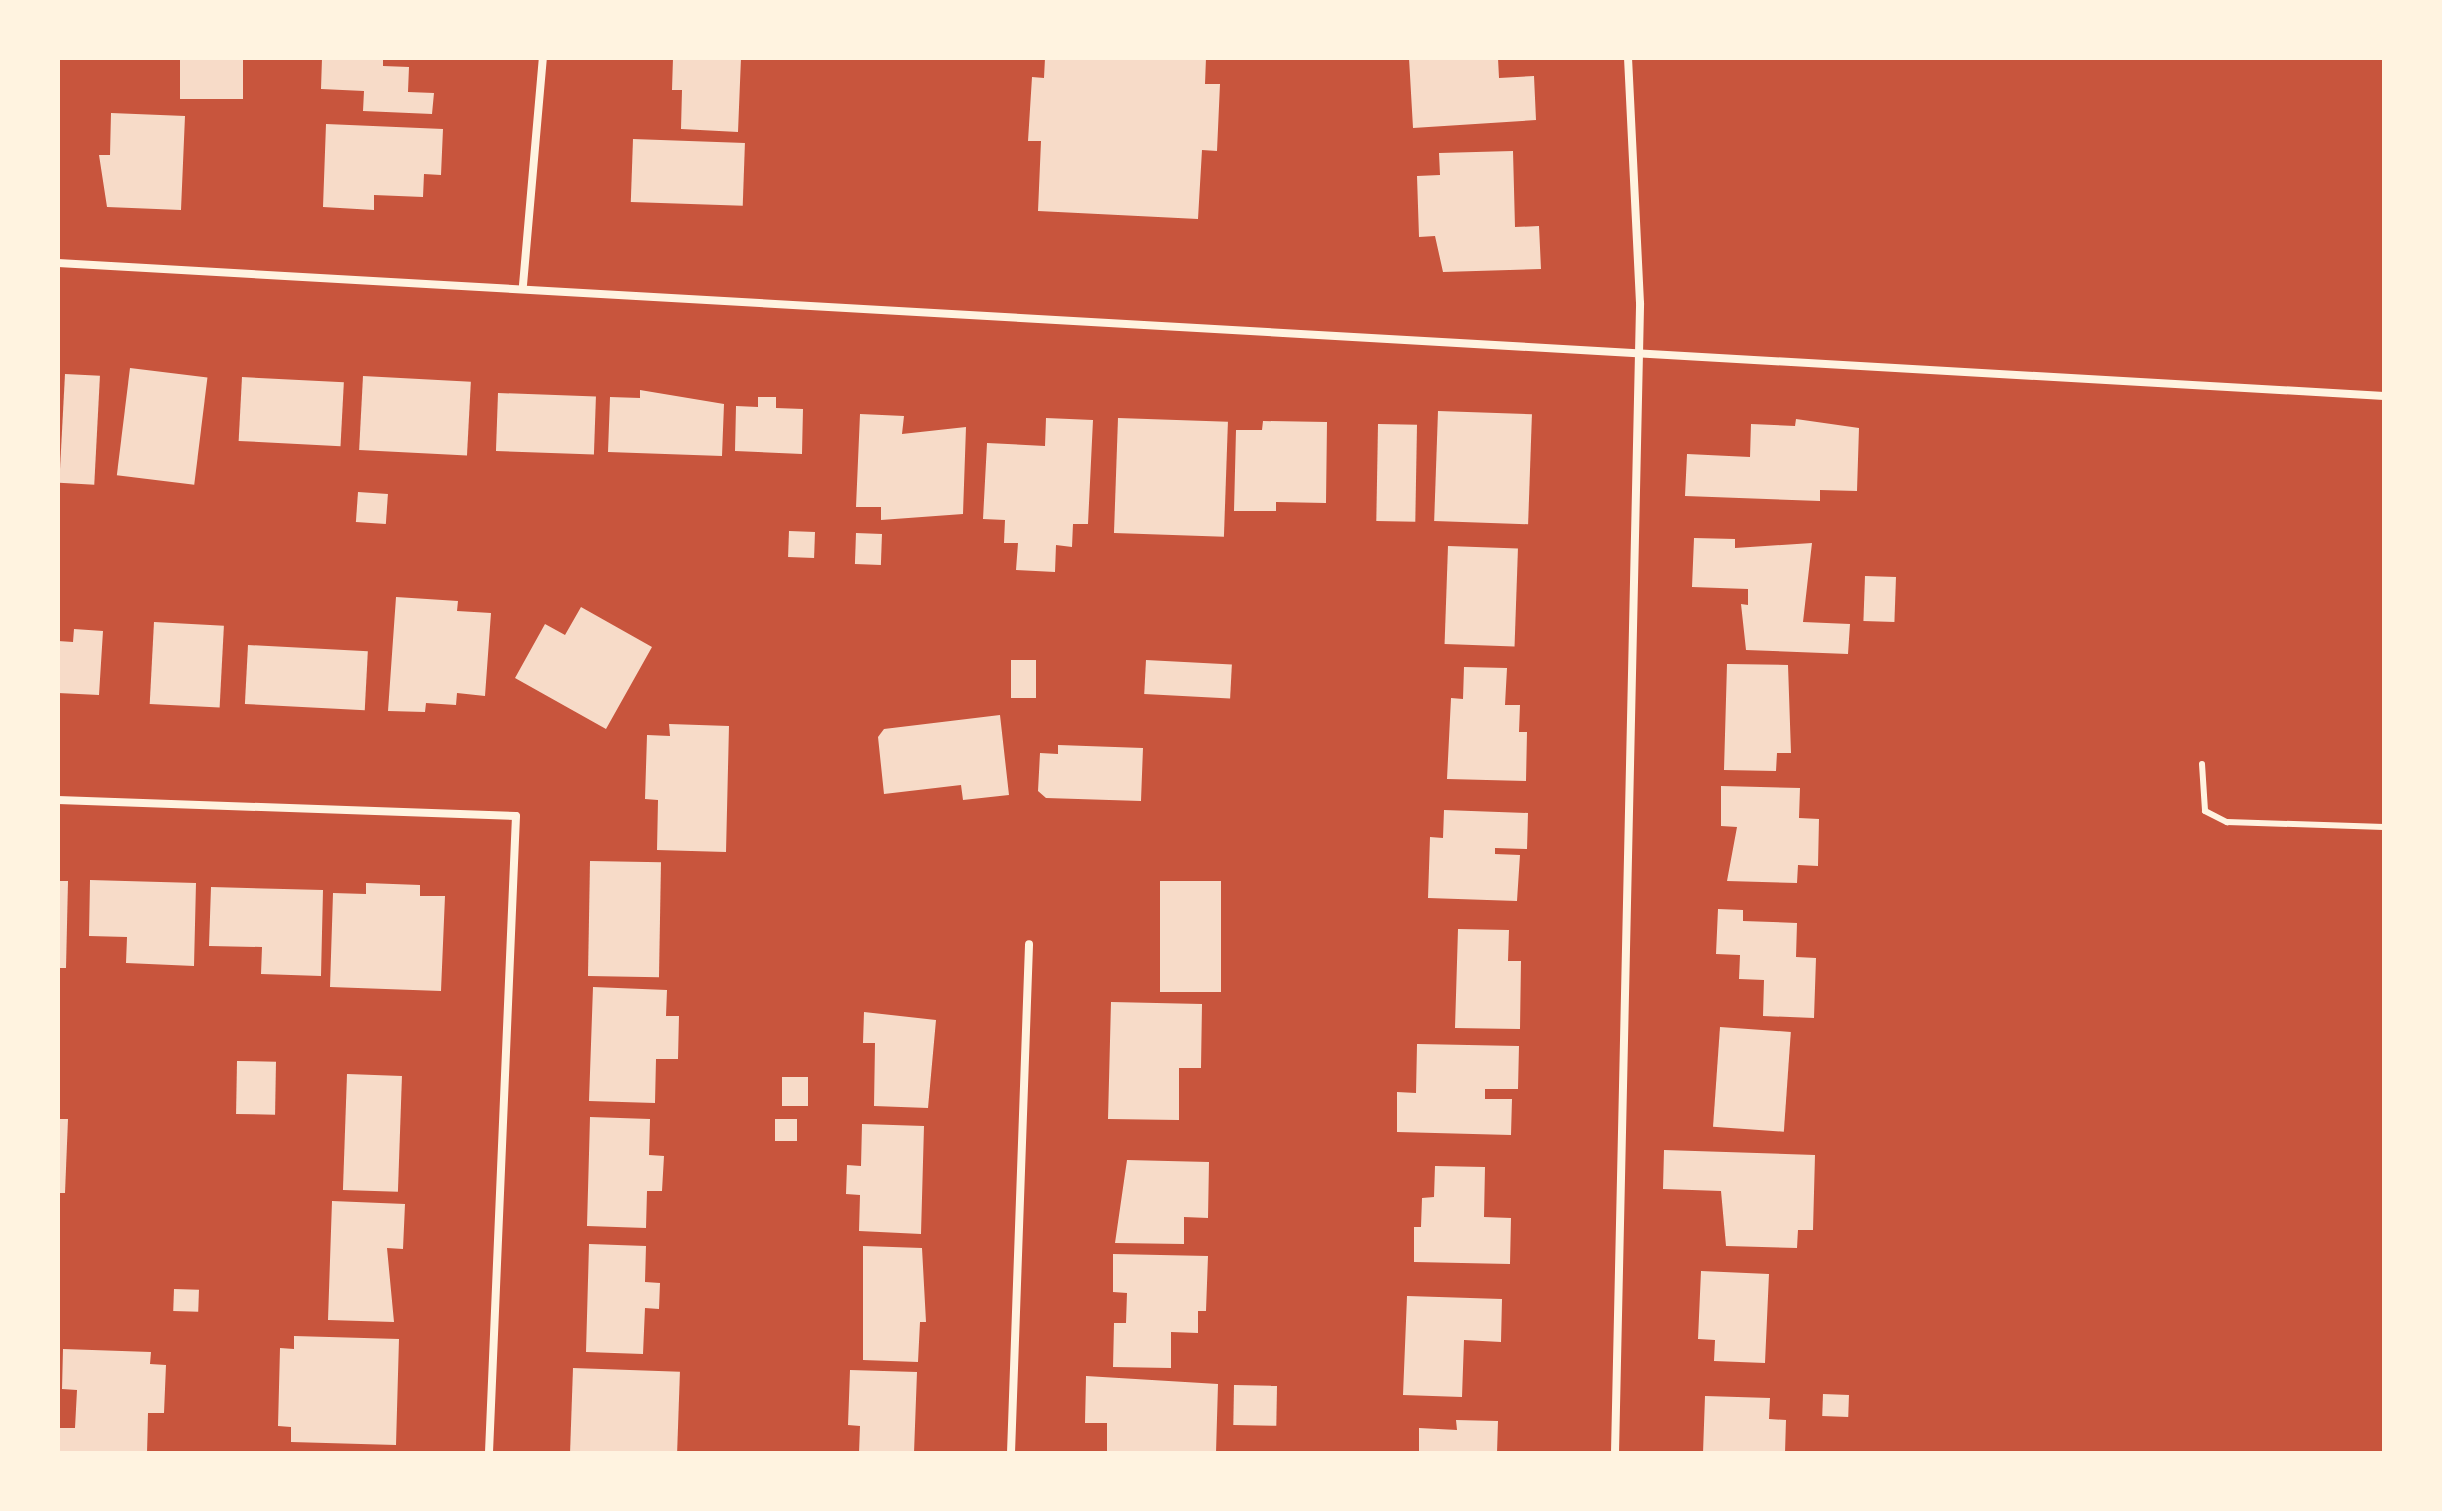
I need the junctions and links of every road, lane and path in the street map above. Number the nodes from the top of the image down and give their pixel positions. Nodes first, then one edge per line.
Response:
1 (543, 58) edge
2 (1628, 58) edge
3 (58, 263) edge
4 (523, 285) junction
5 (1638, 354) junction
6 (2384, 396) edge
7 (2202, 764) dead end
8 (58, 800) edge
9 (2384, 827) edge
10 (1029, 944) dead end
11 (489, 1453) edge
12 (1011, 1453) edge
13 (1615, 1453) edge

1 - 4 street
2 - 5 street
3 - 4 street
4 - 5 street
5 - 6 street
5 - 13 street
7 - 9 lane
8 - 11 street
10 - 12 street

